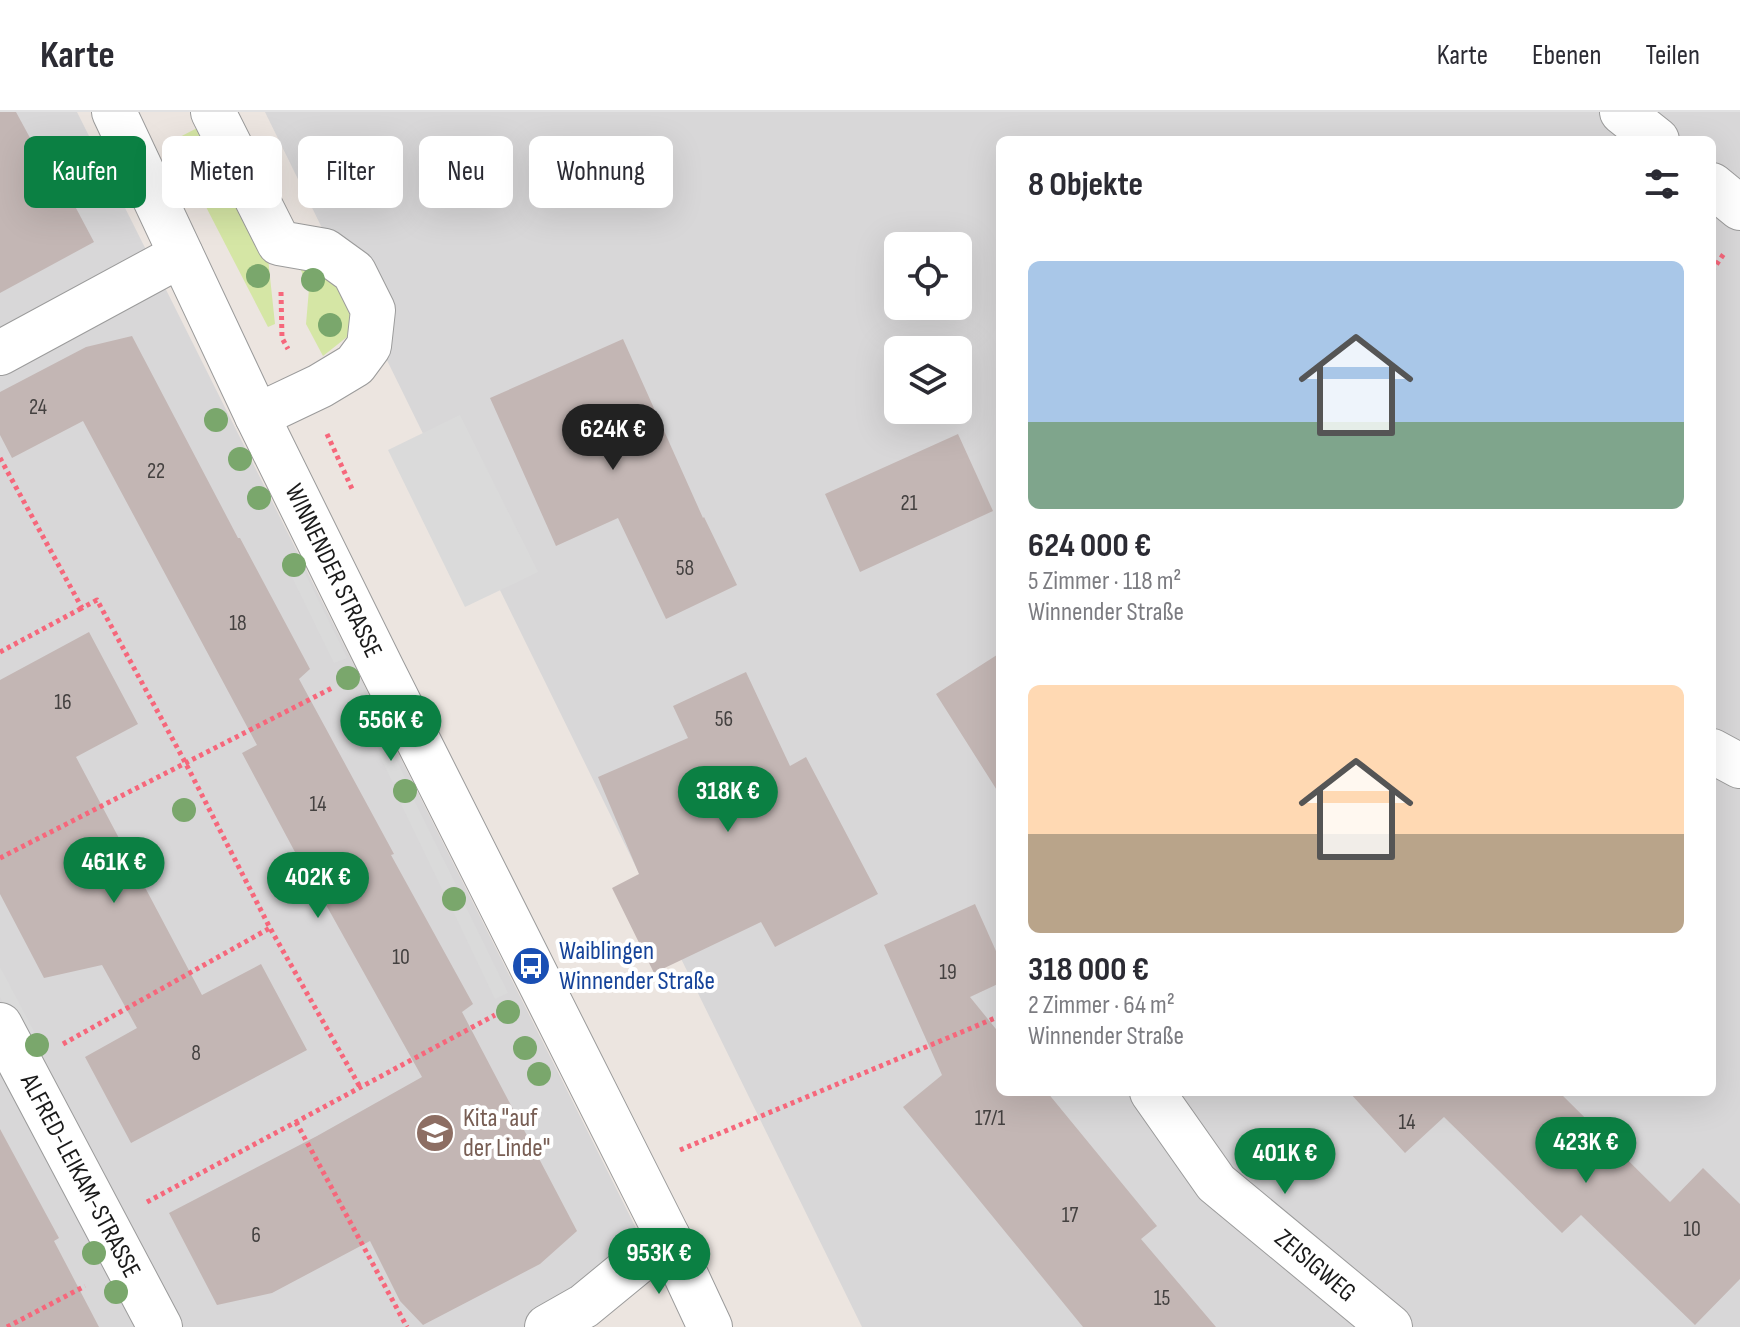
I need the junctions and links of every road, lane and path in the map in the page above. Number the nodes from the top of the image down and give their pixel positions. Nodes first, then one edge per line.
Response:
1 (114, 112) edge
2 (213, 112) edge
3 (1622, 112) edge
4 (1652, 136) edge
5 (1716, 188) edge
6 (1740, 208) edge
7 (279, 243) junction
8 (181, 255) junction
9 (0, 353) edge
10 (292, 358) dead end
11 (257, 416) junction
12 (0, 458) edge
13 (82, 608) junction
14 (0, 652) edge
15 (334, 687) dead end
16 (1716, 753) edge
17 (185, 762) junction
18 (1740, 766) edge
19 (0, 858) edge
20 (270, 928) junction
21 (495, 1015) dead end
22 (996, 1018) edge
23 (0, 1025) edge
24 (55, 1048) dead end
25 (360, 1087) junction
26 (1155, 1096) edge
27 (296, 1122) junction
28 (674, 1152) dead end
29 (105, 1225) junction
30 (668, 1237) junction
31 (93, 1282) dead end
32 (7, 1327) edge
33 (160, 1327) edge
34 (407, 1327) edge
35 (547, 1327) edge
36 (710, 1327) edge
37 (1390, 1327) edge

1 - 8 street, WINNENDER STRASSE
2 - 7 street
3 - 4 street
5 - 6 street
7 - 10 path
7 - 11 street
8 - 9 street
8 - 11 street, WINNENDER STRASSE
11 - 30 street, WINNENDER STRASSE
12 - 13 path
13 - 14 path
13 - 17 path
15 - 17 path
16 - 18 street
17 - 19 path
17 - 20 path
20 - 24 path
20 - 25 path
21 - 25 path
22 - 28 path
23 - 29 street, ALFRED-LEIKAM-STRASSE
25 - 27 path
26 - 37 street, ZEISIGWEG
27 - 29 path
27 - 34 path
29 - 33 street, ALFRED-LEIKAM-STRASSE
30 - 35 street
30 - 36 street, WINNENDER STRASSE
31 - 32 path

